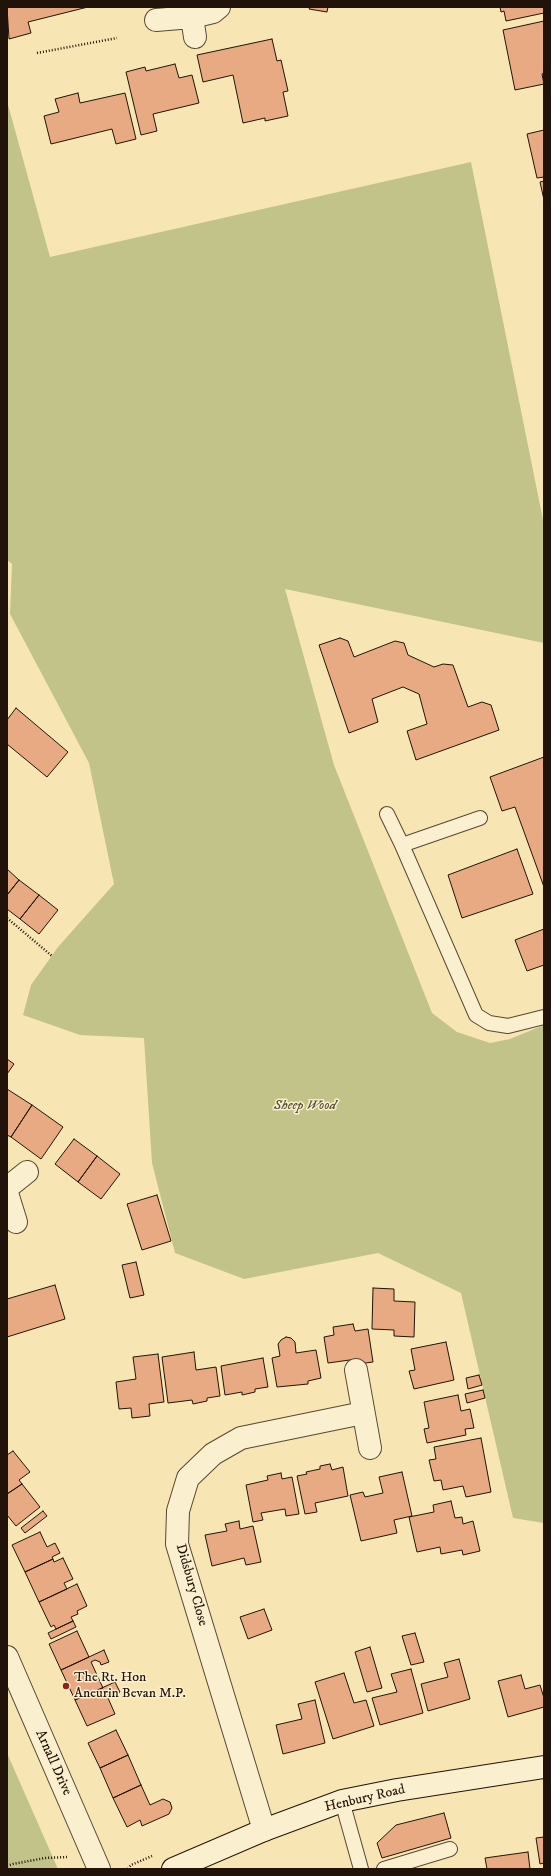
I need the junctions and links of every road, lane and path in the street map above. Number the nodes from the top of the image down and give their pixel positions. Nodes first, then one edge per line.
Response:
1 (219, 7) edge
2 (156, 20) dead end
3 (116, 38) dead end
4 (37, 54) dead end
5 (387, 814) dead end
6 (480, 818) dead end
7 (402, 845) junction
8 (7, 918) edge
9 (52, 956) dead end
10 (544, 1017) edge
11 (27, 1172) dead end
12 (7, 1188) edge
13 (7, 1193) edge
14 (16, 1222) dead end
15 (356, 1370) dead end
16 (363, 1413) junction
17 (370, 1448) dead end
18 (7, 1657) edge
19 (544, 1767) edge
20 (342, 1801) junction
21 (264, 1830) junction
22 (450, 1849) dead end
23 (97, 1862) edge
24 (7, 1866) edge
25 (173, 1869) edge
26 (361, 1869) edge
27 (384, 1869) edge

1 - 2 street
3 - 4 path
5 - 7 lane
6 - 7 lane
7 - 10 lane
8 - 9 path
11 - 12 street
13 - 14 street
15 - 16 street
16 - 17 street
16 - 21 street, Didsbury Close
18 - 23 street, Arnall Drive
19 - 20 street, Henbury Road
20 - 21 street, Henbury Road
20 - 26 lane
21 - 25 street, Henbury Road
22 - 27 lane
23 - 24 path

